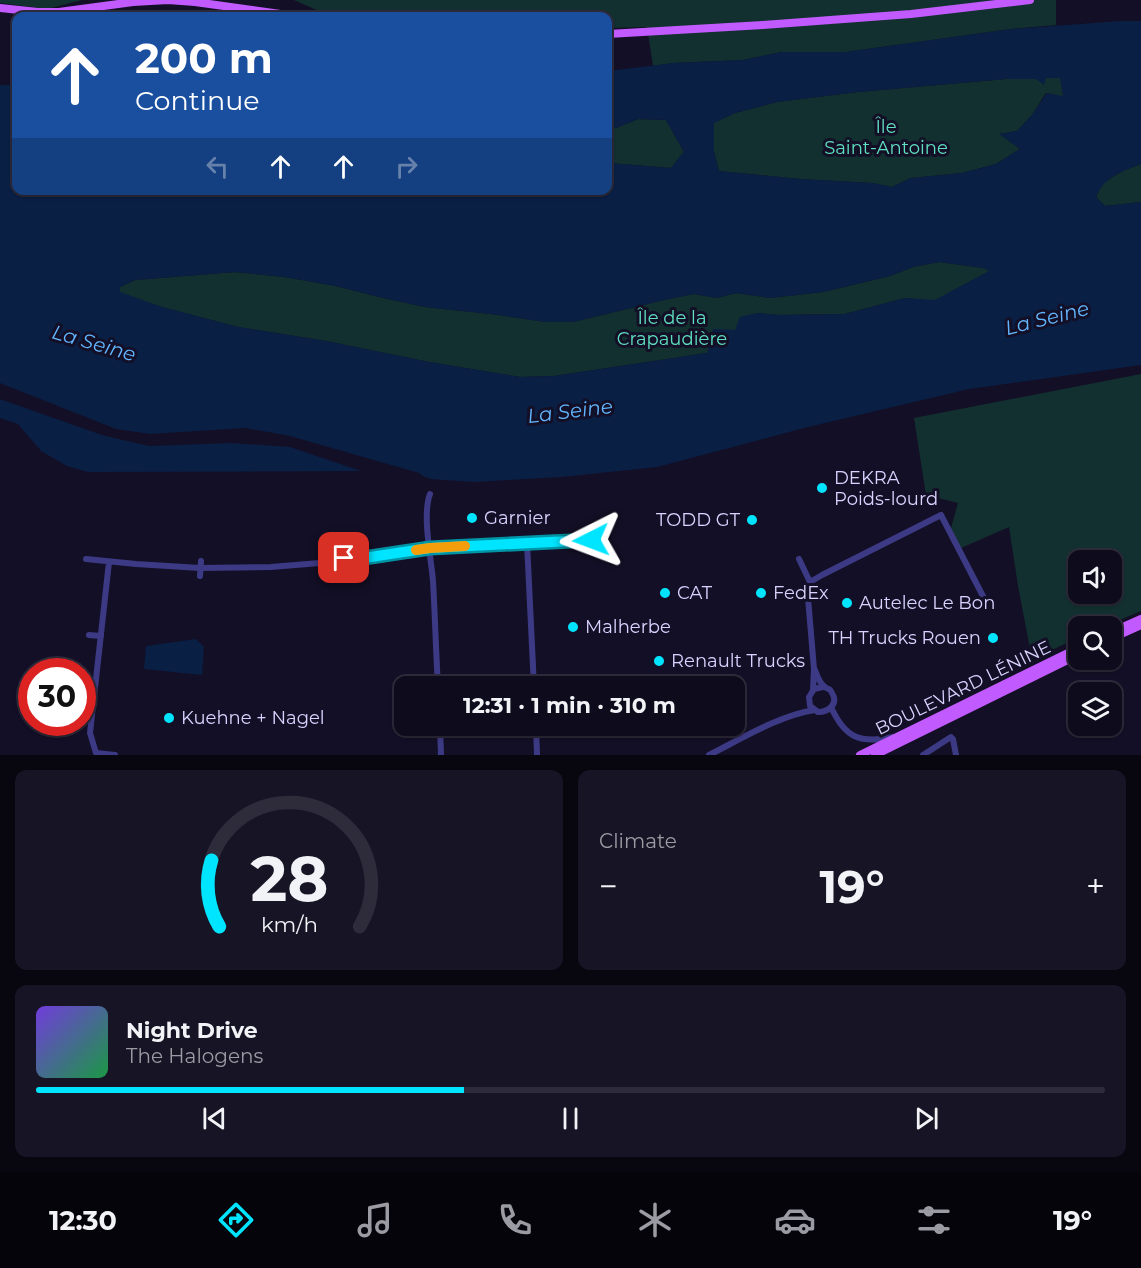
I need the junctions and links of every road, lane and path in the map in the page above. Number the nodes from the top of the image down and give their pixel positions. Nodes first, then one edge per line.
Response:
1 (165, 0) edge
2 (1030, 0) edge
3 (0, 8) edge
4 (268, 12) edge
5 (612, 34) edge
6 (430, 494) dead end
7 (527, 543) junction
8 (430, 548) junction
9 (608, 552) dead end
10 (90, 557) dead end
11 (344, 557) junction
12 (799, 559) dead end
13 (201, 561) dead end
14 (109, 562) junction
15 (200, 568) junction
16 (344, 569) dead end
17 (200, 576) dead end
18 (810, 582) junction
19 (986, 602) dead end
20 (1141, 619) edge
21 (1141, 625) edge
22 (1122, 628) edge
23 (1122, 634) edge
24 (89, 635) dead end
25 (101, 636) junction
26 (1068, 653) edge
27 (1068, 660) edge
28 (814, 669) junction
29 (437, 676) edge
30 (533, 676) edge
31 (823, 687) junction
32 (813, 690) junction
33 (809, 700) junction
34 (831, 707) junction
35 (815, 710) junction
36 (793, 715) junction
37 (440, 736) edge
38 (536, 736) edge
39 (899, 736) junction
40 (934, 752) edge
41 (115, 755) edge
42 (441, 755) edge
43 (537, 755) edge
44 (709, 755) edge
45 (860, 755) edge
46 (875, 755) edge
47 (923, 755) edge
48 (956, 755) edge

1 - 3 main road
1 - 4 main road
2 - 5 main road
6 - 8 street
7 - 8 street
7 - 9 street
7 - 30 street
8 - 11 street
8 - 29 street
10 - 14 street
11 - 15 street
11 - 16 street
12 - 18 street
13 - 15 street
14 - 15 street
14 - 25 street
15 - 17 street
18 - 19 street
18 - 28 street
20 - 22 main road
21 - 23 main road
24 - 25 street
25 - 41 street
26 - 39 main road, BOULEVARD LÉNINE
27 - 46 main road, BOULEVARD LÉNINE
28 - 31 street
28 - 32 street
31 - 32 street
31 - 34 street
32 - 33 street
33 - 35 street
33 - 36 street
34 - 35 street
34 - 39 street
35 - 36 street
36 - 44 street
37 - 42 street
38 - 43 street
39 - 45 main road, BOULEVARD LÉNINE
40 - 47 street
40 - 48 street

